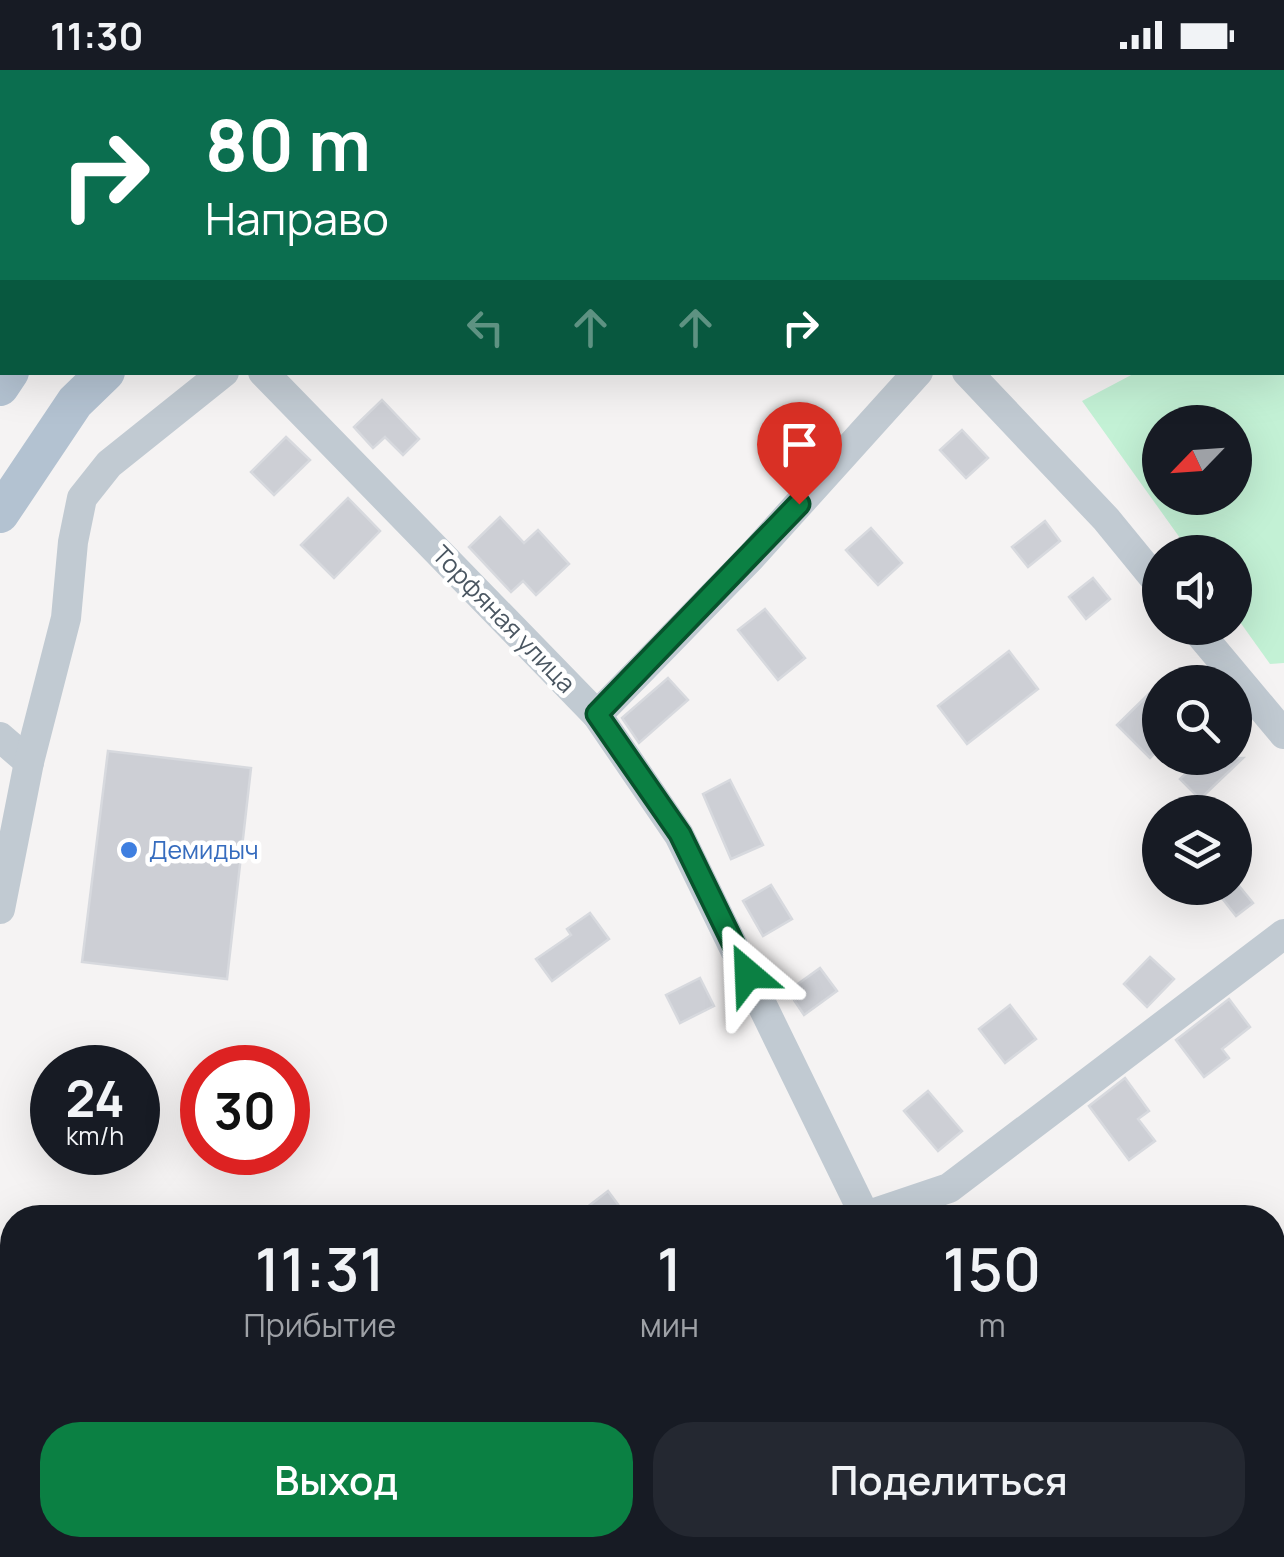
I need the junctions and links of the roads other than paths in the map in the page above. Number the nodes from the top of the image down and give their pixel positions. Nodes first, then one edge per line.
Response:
1 (103, 375) edge
2 (220, 375) edge
3 (266, 375) edge
4 (915, 375) edge
5 (970, 375) edge
6 (0, 514) edge
7 (1142, 563) edge
8 (1209, 645) edge
9 (597, 714) junction
10 (1284, 734) edge
11 (0, 737) edge
12 (29, 762) junction
13 (0, 909) edge
14 (1284, 934) edge
15 (860, 1205) edge
16 (901, 1205) edge

1 - 6 main road
2 - 12 street
3 - 9 street, Торфяная улица
4 - 9 street
5 - 7 street
8 - 10 street
9 - 15 street, Торфяная улица
11 - 12 street
12 - 13 street
14 - 16 street

